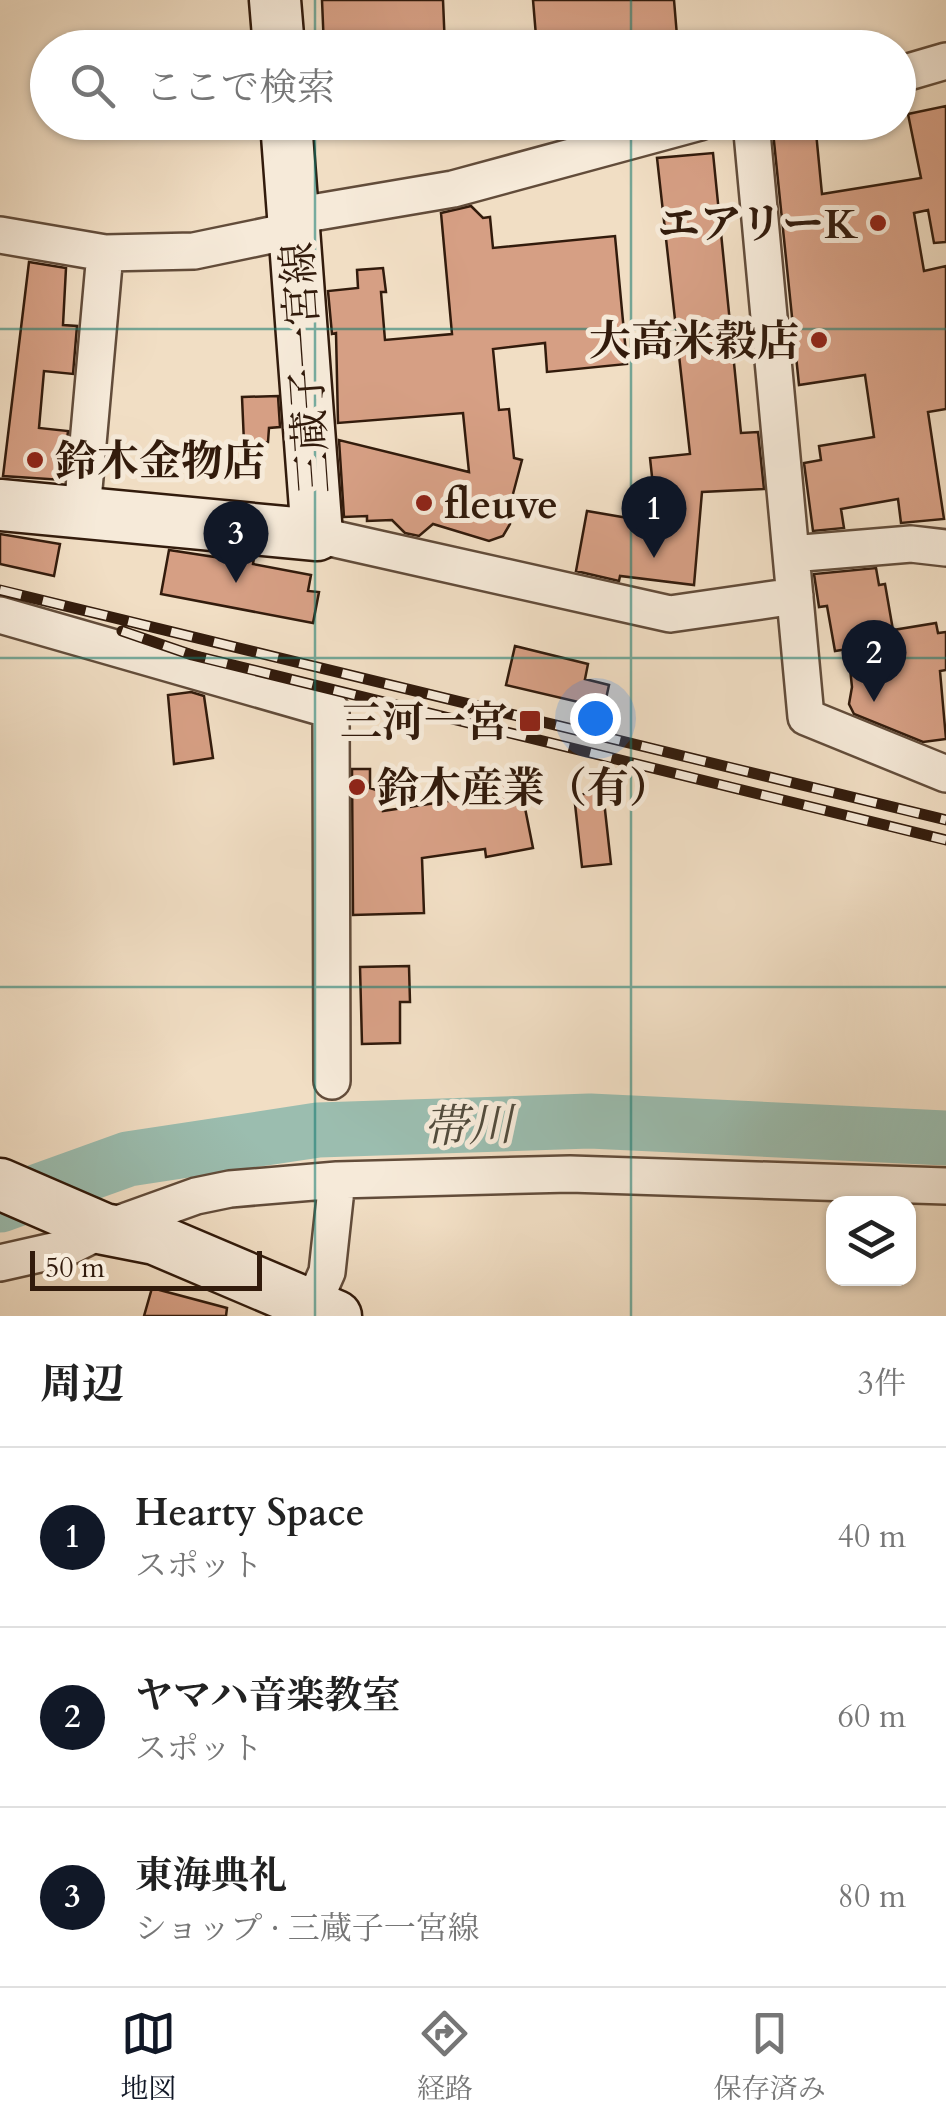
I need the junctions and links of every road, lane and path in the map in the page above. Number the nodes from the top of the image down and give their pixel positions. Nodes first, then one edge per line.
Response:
1 (275, 0) edge
2 (278, 30) edge
3 (946, 61) edge
4 (916, 69) edge
5 (288, 140) edge
6 (633, 140) edge
7 (753, 140) edge
8 (295, 223) junction
9 (0, 235) edge
10 (104, 253) junction
11 (0, 506) edge
12 (82, 510) junction
13 (318, 535) junction
14 (946, 548) edge
15 (791, 554) junction
16 (795, 596) junction
17 (0, 615) edge
18 (946, 774) edge
19 (332, 1081) dead end
20 (337, 1180) junction
21 (0, 1184) edge
22 (946, 1186) edge
23 (90, 1223) junction
24 (0, 1262) edge
25 (320, 1313) edge

1 - 2 main road
3 - 4 street
5 - 8 main road, 三蔵子一宮線
6 - 8 street
7 - 15 street
8 - 10 street
8 - 13 main road, 三蔵子一宮線
9 - 10 street
10 - 12 street
11 - 12 main road, 三蔵子一宮線
12 - 13 main road, 三蔵子一宮線
13 - 16 street
14 - 15 street
15 - 16 street
16 - 18 street
17 - 19 street
20 - 22 street
20 - 23 street
20 - 25 street
21 - 23 main road
23 - 24 street
23 - 25 main road

